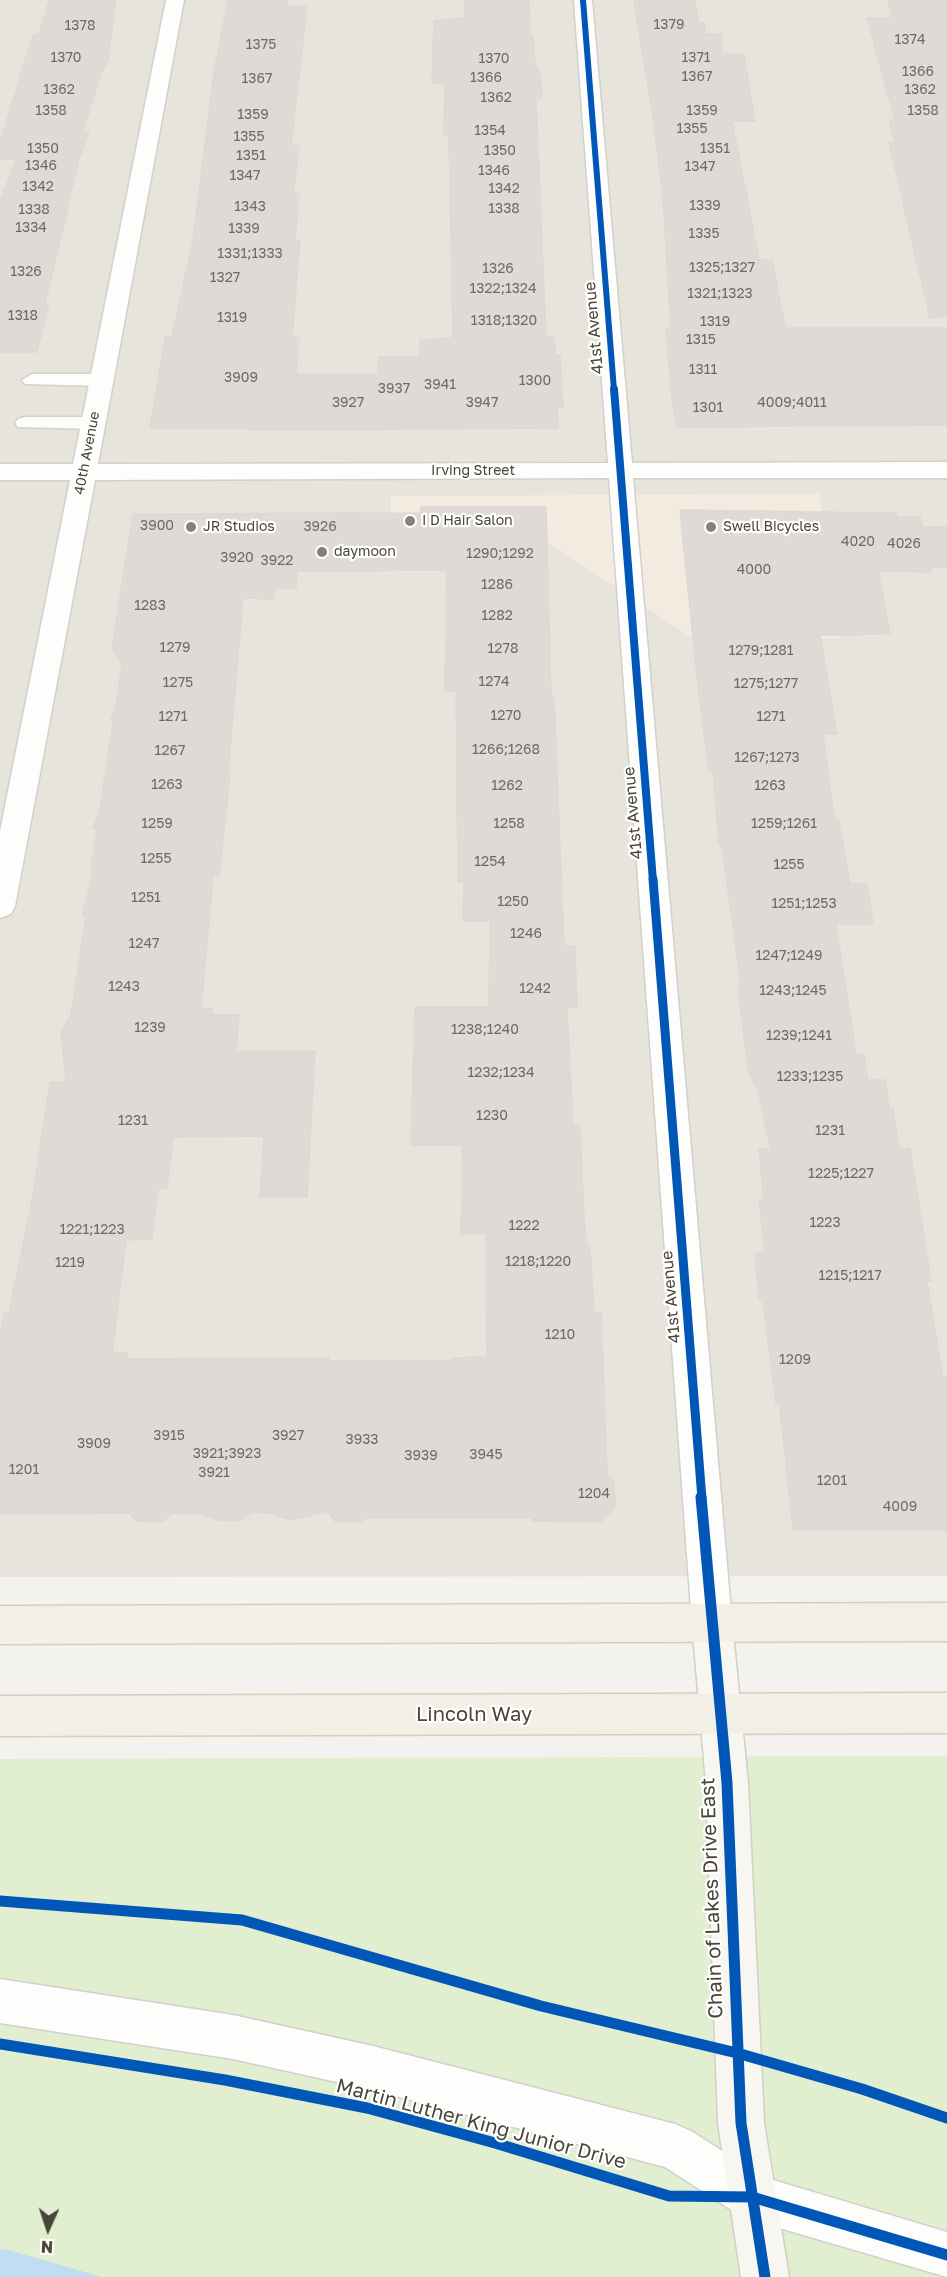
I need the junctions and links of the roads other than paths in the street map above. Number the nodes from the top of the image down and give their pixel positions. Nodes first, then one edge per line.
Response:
1 (175, 0) edge
2 (583, 0) edge
3 (32, 380) dead end
4 (101, 380) junction
5 (25, 423) dead end
6 (93, 423) junction
7 (947, 470) edge
8 (84, 471) junction
9 (621, 471) junction
10 (0, 472) edge
11 (0, 906) edge
12 (947, 1622) edge
13 (712, 1623) junction
14 (0, 1625) edge
15 (719, 1713) junction
16 (947, 1713) edge
17 (0, 1716) edge
18 (0, 2001) edge
19 (752, 2197) junction
20 (947, 2255) edge
21 (765, 2277) edge

1 - 4 street, 40th Avenue
2 - 9 street, 41st Avenue
3 - 4 lane
4 - 6 street, 40th Avenue
5 - 6 lane
6 - 8 street, 40th Avenue
7 - 9 street, Irving Street
8 - 9 street, Irving Street
8 - 10 street, Irving Street
8 - 11 street, 40th Avenue
9 - 13 street, 41st Avenue
12 - 13 main road
13 - 14 main road
13 - 15 street, Chain of Lakes Drive East
15 - 16 main road, Lincoln Way
15 - 17 main road, Lincoln Way
15 - 19 street, Chain of Lakes Drive East
18 - 19 street, Martin Luther King Junior Drive
19 - 20 street, Martin Luther King Junior Drive
19 - 21 street, Chain of Lakes Drive East

